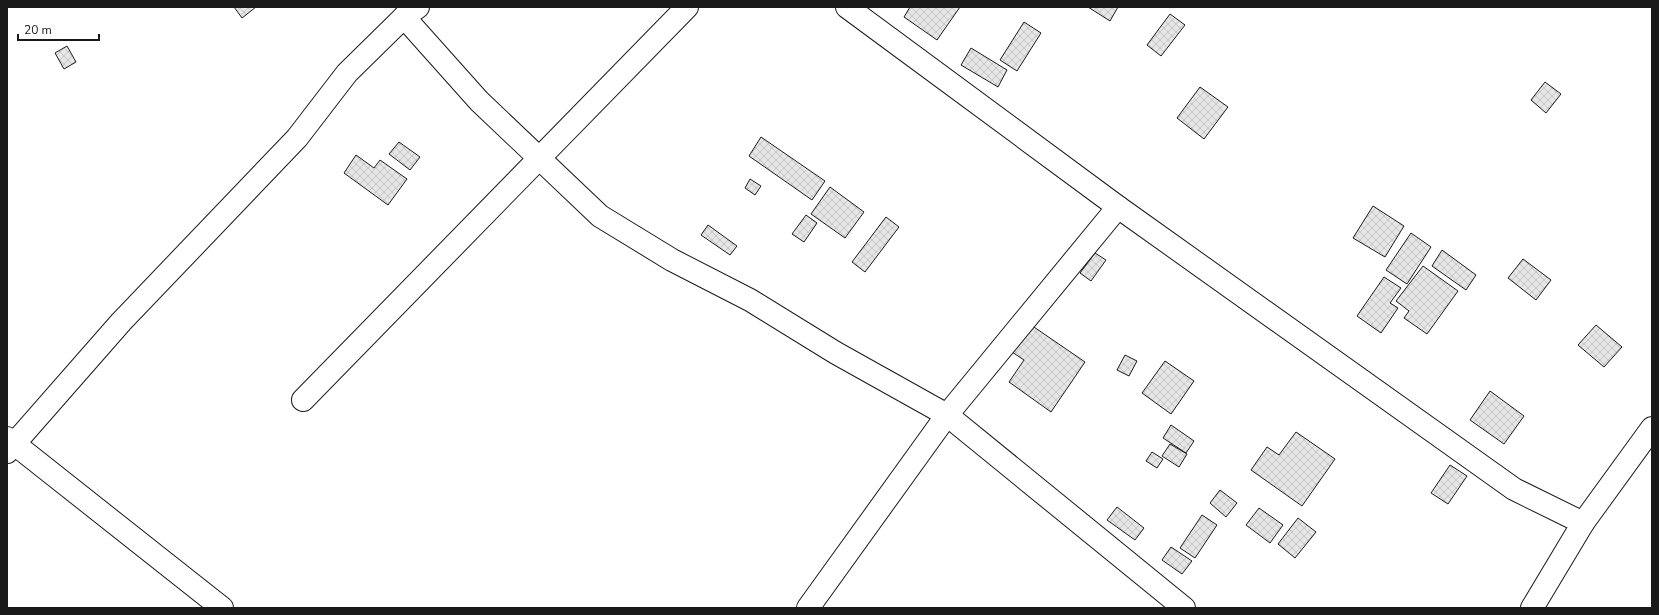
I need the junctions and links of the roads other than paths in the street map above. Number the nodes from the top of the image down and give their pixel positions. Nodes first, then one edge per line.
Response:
1 (687, 7) edge
2 (847, 7) edge
3 (411, 12) edge
4 (540, 158) junction
5 (1118, 207) junction
6 (303, 400) dead end
7 (947, 415) junction
8 (1652, 428) edge
9 (10, 445) edge
10 (1583, 523) junction
11 (222, 608) edge
12 (808, 608) edge
13 (1184, 608) edge
14 (1532, 608) edge

1 - 4 street
2 - 5 street
3 - 4 street
3 - 9 street
4 - 6 street
4 - 7 street
5 - 7 street
5 - 10 street
7 - 12 street
7 - 13 street
8 - 10 street
9 - 11 street
10 - 14 street

